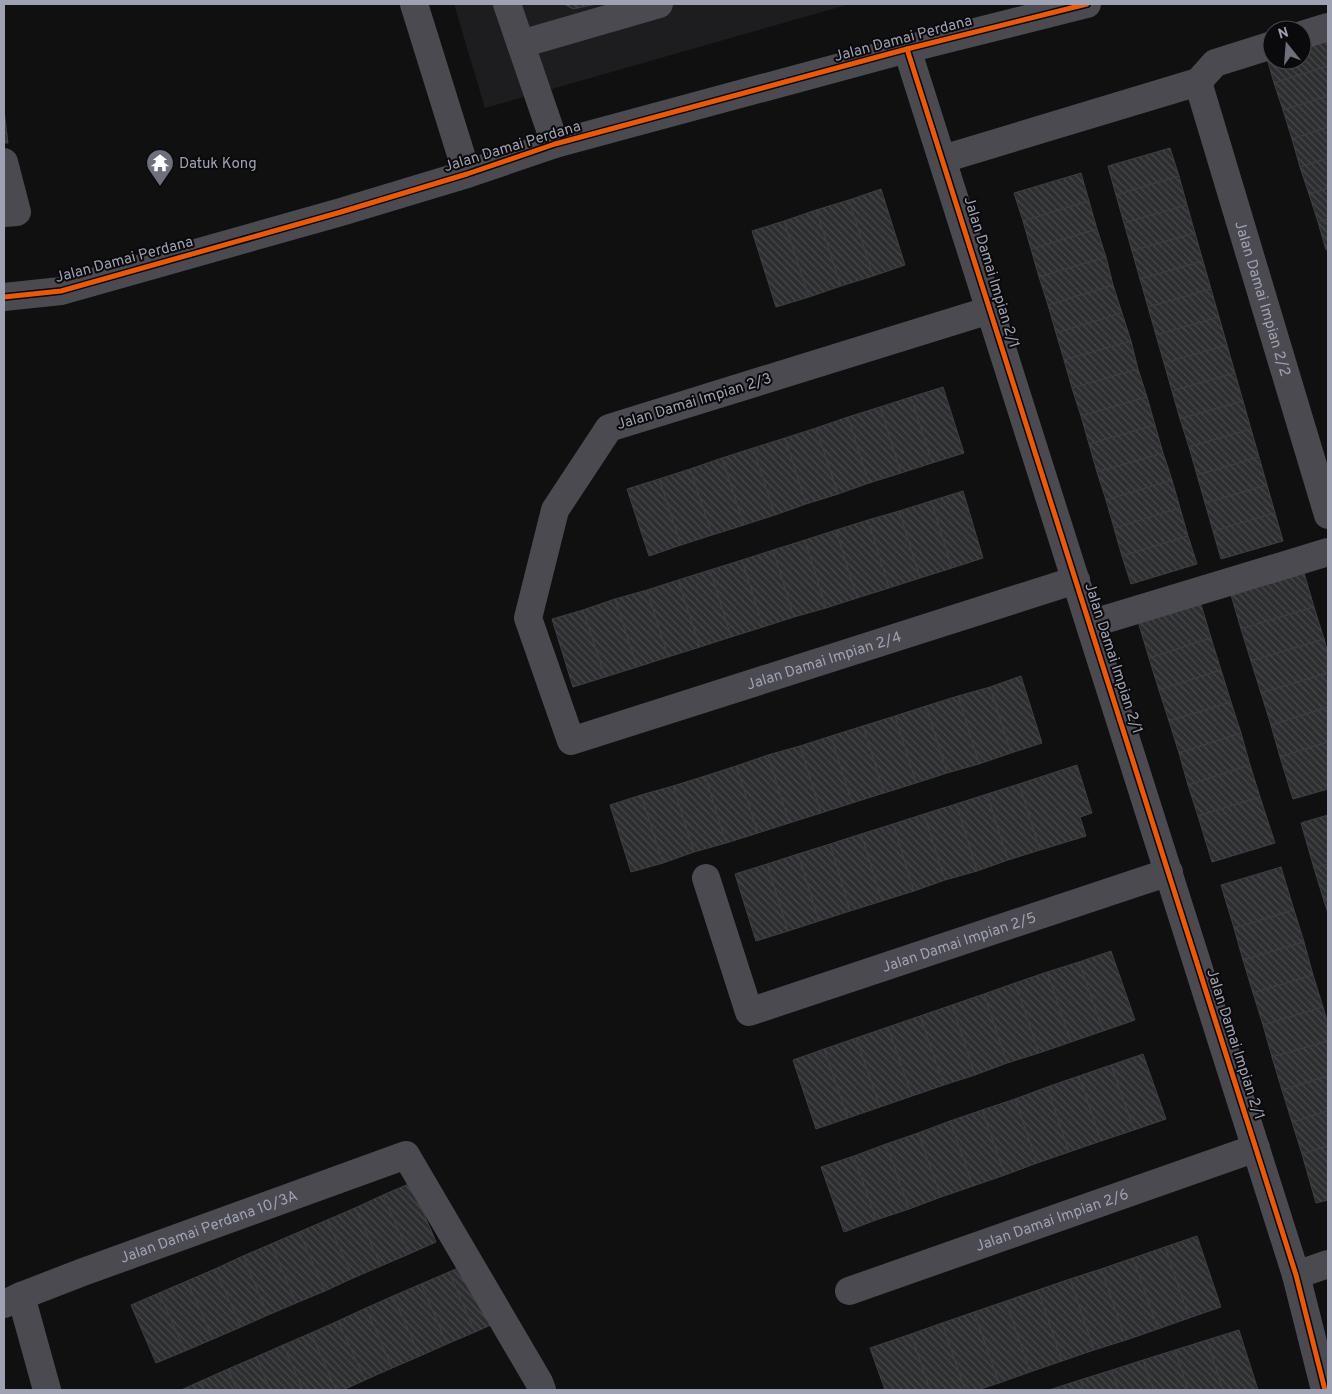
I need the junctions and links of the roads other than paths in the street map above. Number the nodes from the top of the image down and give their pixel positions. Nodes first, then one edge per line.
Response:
1 (414, 4) edge
2 (507, 4) edge
3 (660, 4) edge
4 (1086, 4) edge
5 (1328, 27) edge
6 (1312, 32) edge
7 (521, 44) junction
8 (1262, 48) edge
9 (907, 49) junction
10 (1198, 82) junction
11 (555, 144) junction
12 (943, 159) junction
13 (4, 162) edge
14 (467, 174) junction
15 (10, 212) edge
16 (4, 297) edge
17 (990, 310) junction
18 (1328, 515) edge
19 (1328, 552) edge
20 (1076, 580) junction
21 (1090, 624) junction
22 (572, 741) joint
23 (1169, 872) junction
24 (706, 878) dead end
25 (1256, 1148) junction
26 (1328, 1264) edge
27 (1296, 1275) junction
28 (849, 1291) dead end
29 (12, 1300) edge
30 (533, 1388) edge
31 (47, 1390) edge
32 (1325, 1390) edge

1 - 14 street
2 - 7 street
3 - 7 street
4 - 9 street, Jalan Damai Perdana
5 - 6 street
7 - 11 street
8 - 10 street
9 - 11 street, Jalan Damai Perdana
9 - 12 street, Jalan Damai Impian 2/1
10 - 12 street
10 - 18 street, Jalan Damai Impian 2/2
11 - 14 street, Jalan Damai Perdana
12 - 17 street, Jalan Damai Impian 2/1
13 - 15 street
14 - 16 street, Jalan Damai Perdana
17 - 20 street, Jalan Damai Impian 2/1
17 - 22 street, Jalan Damai Impian 2/3
19 - 21 street
20 - 21 street, Jalan Damai Impian 2/1
20 - 22 street, Jalan Damai Impian 2/4
21 - 23 street, Jalan Damai Impian 2/1
23 - 24 street, Jalan Damai Impian 2/5
23 - 25 street, Jalan Damai Impian 2/1
25 - 27 street, Jalan Damai Impian 2/1
25 - 28 street, Jalan Damai Impian 2/6
26 - 27 street
27 - 32 street, Jalan Damai Impian 2/1
29 - 30 street, Jalan Damai Perdana 10/3A
29 - 31 street

